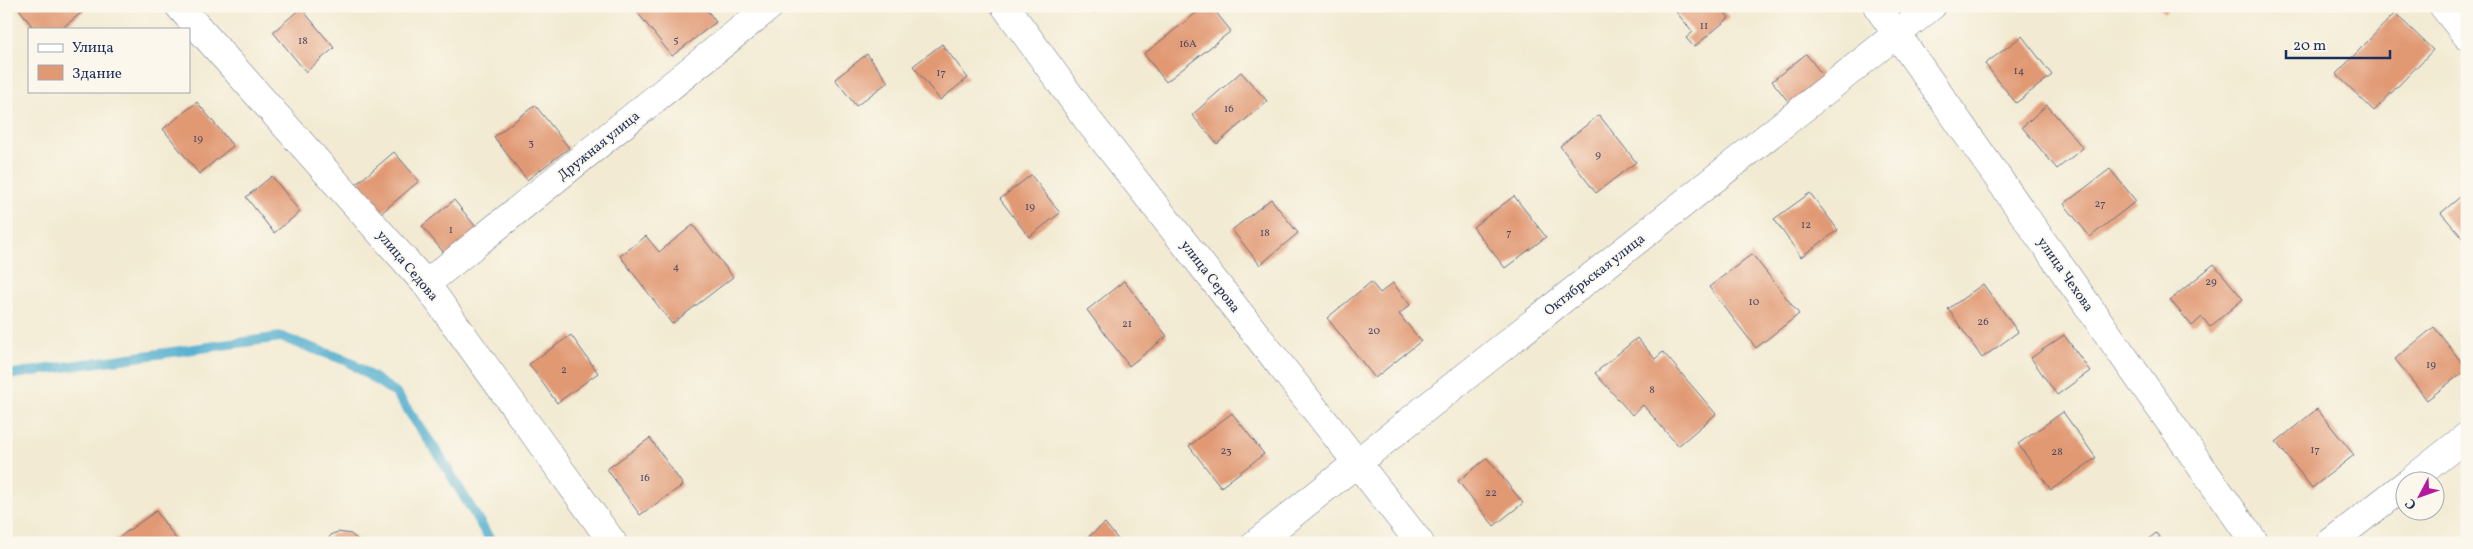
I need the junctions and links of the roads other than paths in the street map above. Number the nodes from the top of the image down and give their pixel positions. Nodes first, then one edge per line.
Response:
1 (770, 6) edge
2 (1005, 6) edge
3 (1877, 6) edge
4 (1932, 6) edge
5 (2443, 6) edge
6 (190, 10) edge
7 (1897, 34) junction
8 (2467, 36) edge
9 (426, 284) junction
10 (2467, 436) edge
11 (1358, 462) junction
12 (2422, 472) edge
13 (2396, 492) edge
14 (613, 543) edge
15 (1256, 543) edge
16 (1420, 543) edge
17 (2255, 543) edge
18 (2330, 543) edge

1 - 9 street, Дружная улица
2 - 11 street, улица Серова
3 - 7 street, улица Чехова
4 - 7 street, Октябрьская улица
5 - 8 street
6 - 9 street, улица Седова
7 - 11 street, Октябрьская улица
7 - 17 street, улица Чехова
9 - 14 street, улица Седова
10 - 12 street
11 - 15 street, Октябрьская улица
11 - 16 street, улица Серова
13 - 18 street

